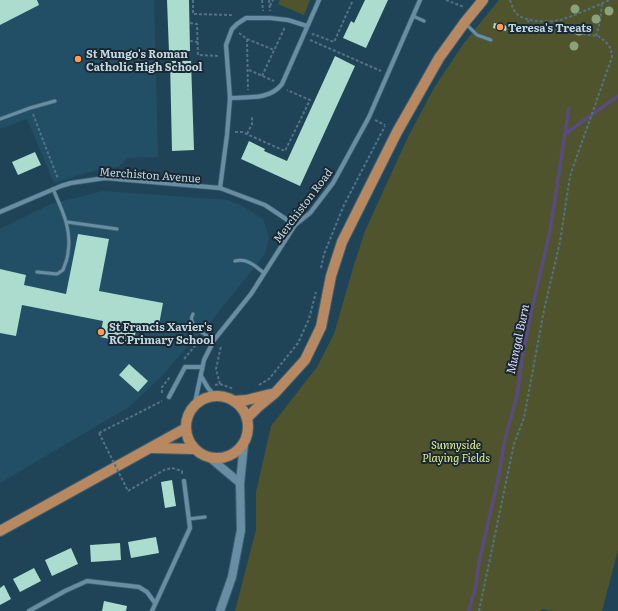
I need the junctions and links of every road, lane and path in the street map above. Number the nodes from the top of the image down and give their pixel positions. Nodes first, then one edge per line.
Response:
1 (193, 0) edge
2 (273, 0) edge
3 (319, 0) edge
4 (353, 0) edge
5 (420, 0) edge
6 (483, 0) edge
7 (510, 0) edge
8 (610, 0) edge
9 (602, 3) junction
10 (270, 7) dead end
11 (413, 16) junction
12 (527, 19) junction
13 (288, 20) junction
14 (424, 21) dead end
15 (465, 22) junction
16 (190, 23) dead end
17 (236, 24) junction
18 (307, 26) junction
19 (232, 29) junction
20 (596, 36) junction
21 (247, 39) junction
22 (491, 40) dead end
23 (190, 41) dead end
24 (198, 42) junction
25 (274, 50) junction
26 (227, 56) junction
27 (248, 69) junction
28 (387, 75) junction
29 (262, 76) junction
30 (282, 84) junction
31 (248, 97) junction
32 (230, 98) junction
33 (55, 101) dead end
34 (30, 108) junction
35 (252, 117) dead end
36 (0, 119) edge
37 (385, 126) dead end
38 (228, 132) junction
39 (247, 134) junction
40 (61, 186) junction
41 (220, 188) junction
42 (53, 189) junction
43 (0, 212) edge
44 (67, 222) junction
45 (295, 225) junction
46 (117, 229) dead end
47 (235, 261) dead end
48 (321, 269) dead end
49 (36, 272) dead end
50 (264, 273) junction
51 (316, 290) dead end
52 (192, 314) dead end
53 (214, 340) junction
54 (221, 344) dead end
55 (202, 367) junction
56 (200, 375) junction
57 (220, 384) junction
58 (255, 387) dead end
59 (208, 388) junction
60 (240, 389) dead end
61 (275, 393) junction
62 (215, 396) junction
63 (169, 397) joint
64 (234, 400) junction
65 (194, 407) junction
66 (247, 418) junction
67 (186, 428) junction
68 (244, 444) junction
69 (151, 448) junction
70 (195, 449) junction
71 (209, 457) junction
72 (184, 481) joint
73 (240, 483) junction
74 (205, 518) dead end
75 (189, 519) junction
76 (0, 531) edge
77 (155, 603) junction
78 (29, 611) edge
79 (152, 611) edge
80 (220, 611) edge
81 (479, 611) edge

1 - 17 path
2 - 10 path
3 - 18 street
4 - 28 path
5 - 11 street, Merchiston Road
6 - 15 main road
7 - 12 path
8 - 9 path
9 - 12 path
9 - 20 path
11 - 14 lane
11 - 28 street, Merchiston Road
12 - 20 path
13 - 17 street
13 - 18 street
13 - 25 path
15 - 22 lane
15 - 61 main road
16 - 24 path
17 - 19 street
18 - 30 street
19 - 21 path
19 - 26 street
20 - 81 path
21 - 25 path
21 - 27 path
23 - 24 path
24 - 26 path
25 - 29 path
26 - 32 street
27 - 29 path
27 - 31 path
28 - 45 street, Merchiston Road
29 - 30 path
30 - 31 street
30 - 39 path
31 - 32 street
32 - 38 street
33 - 34 lane
34 - 36 lane
34 - 40 path
35 - 39 path
37 - 48 path
38 - 39 path
38 - 41 street
40 - 41 street, Merchiston Avenue
40 - 42 street, Merchiston Avenue
41 - 45 street, Merchiston Avenue
42 - 43 street, Merchiston Avenue
42 - 44 lane
44 - 46 lane
44 - 49 lane
45 - 50 street, Merchiston Road
47 - 50 lane
50 - 53 street, Merchiston Road
51 - 58 path
52 - 53 lane
53 - 55 street, Merchiston Road
54 - 57 path
55 - 56 street, Merchiston Road
55 - 63 street
56 - 59 street
56 - 65 street, Merchiston Road
57 - 59 path
57 - 60 path
59 - 62 street
61 - 64 main road
61 - 66 main road
62 - 64 main road
62 - 65 main road
63 - 72 path, bridge
64 - 66 main road
65 - 67 main road
66 - 68 main road
67 - 69 main road
67 - 70 main road
68 - 71 main road
68 - 73 main road
69 - 70 main road
69 - 76 main road
70 - 71 main road
71 - 73 main road
72 - 75 street
73 - 80 main road
74 - 75 lane
75 - 77 street
77 - 78 street
77 - 79 street

